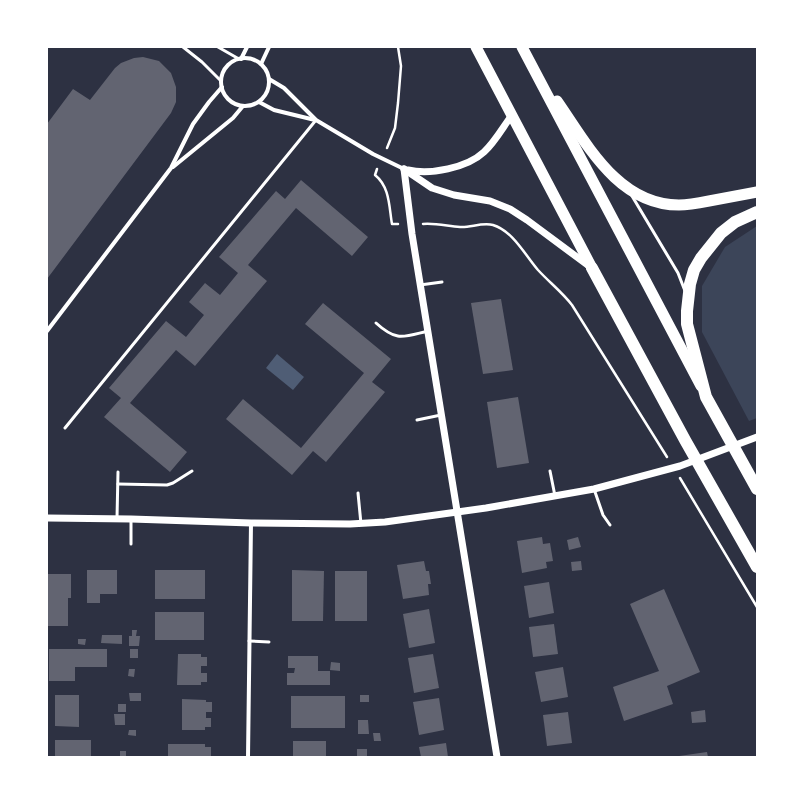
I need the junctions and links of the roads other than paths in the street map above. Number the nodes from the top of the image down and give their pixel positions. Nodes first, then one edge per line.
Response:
1 (182, 47) edge
2 (218, 47) edge
3 (247, 47) edge
4 (269, 47) edge
5 (476, 47) edge
6 (522, 47) edge
7 (240, 59) junction
8 (262, 64) junction
9 (531, 65) junction
10 (269, 79) junction
11 (221, 82) junction
12 (222, 87) junction
13 (259, 102) junction
14 (243, 106) junction
15 (512, 115) junction
16 (316, 120) junction
17 (171, 168) junction
18 (404, 169) junction
19 (628, 190) junction
20 (757, 192) edge
21 (757, 212) edge
22 (592, 268) junction
23 (442, 282) dead end
24 (420, 286) junction
25 (688, 298) junction
26 (376, 323) dead end
27 (47, 331) edge
28 (428, 331) junction
29 (706, 397) junction
30 (442, 415) junction
31 (417, 420) dead end
32 (65, 428) dead end
33 (757, 438) edge
34 (192, 471) dead end
35 (550, 471) dead end
36 (118, 472) dead end
37 (118, 484) junction
38 (757, 488) edge
39 (594, 489) junction
40 (358, 493) dead end
41 (555, 496) junction
42 (458, 512) junction
43 (47, 518) edge
44 (117, 519) junction
45 (131, 519) junction
46 (251, 523) junction
47 (361, 524) junction
48 (610, 526) dead end
49 (131, 544) dead end
50 (757, 567) edge
51 (249, 641) junction
52 (269, 642) dead end
53 (248, 757) edge
54 (497, 757) edge

1 - 11 lane
2 - 7 lane
3 - 7 street
4 - 8 street
5 - 15 highway
6 - 9 highway
7 - 8 street
7 - 11 street
8 - 10 street
9 - 19 highway
9 - 29 highway
10 - 13 street
10 - 16 street
11 - 12 street
12 - 14 street
12 - 17 street
13 - 14 street
13 - 16 street
14 - 17 street
15 - 18 street
15 - 22 highway
16 - 18 street
16 - 32 lane
17 - 27 street
18 - 22 street
18 - 24 street
19 - 20 highway
19 - 25 lane
21 - 25 highway
22 - 50 highway
23 - 24 lane
24 - 28 street
25 - 29 highway
26 - 28 lane
28 - 30 street
29 - 38 highway
30 - 31 lane
30 - 42 street
33 - 39 street
34 - 37 lane
35 - 41 lane
36 - 37 lane
37 - 44 lane
39 - 41 street
39 - 48 lane
40 - 47 lane
41 - 42 street
42 - 47 street
42 - 54 street
43 - 44 street
44 - 45 street
45 - 46 street
45 - 49 lane
46 - 47 street
46 - 51 street
51 - 52 lane
51 - 53 street

